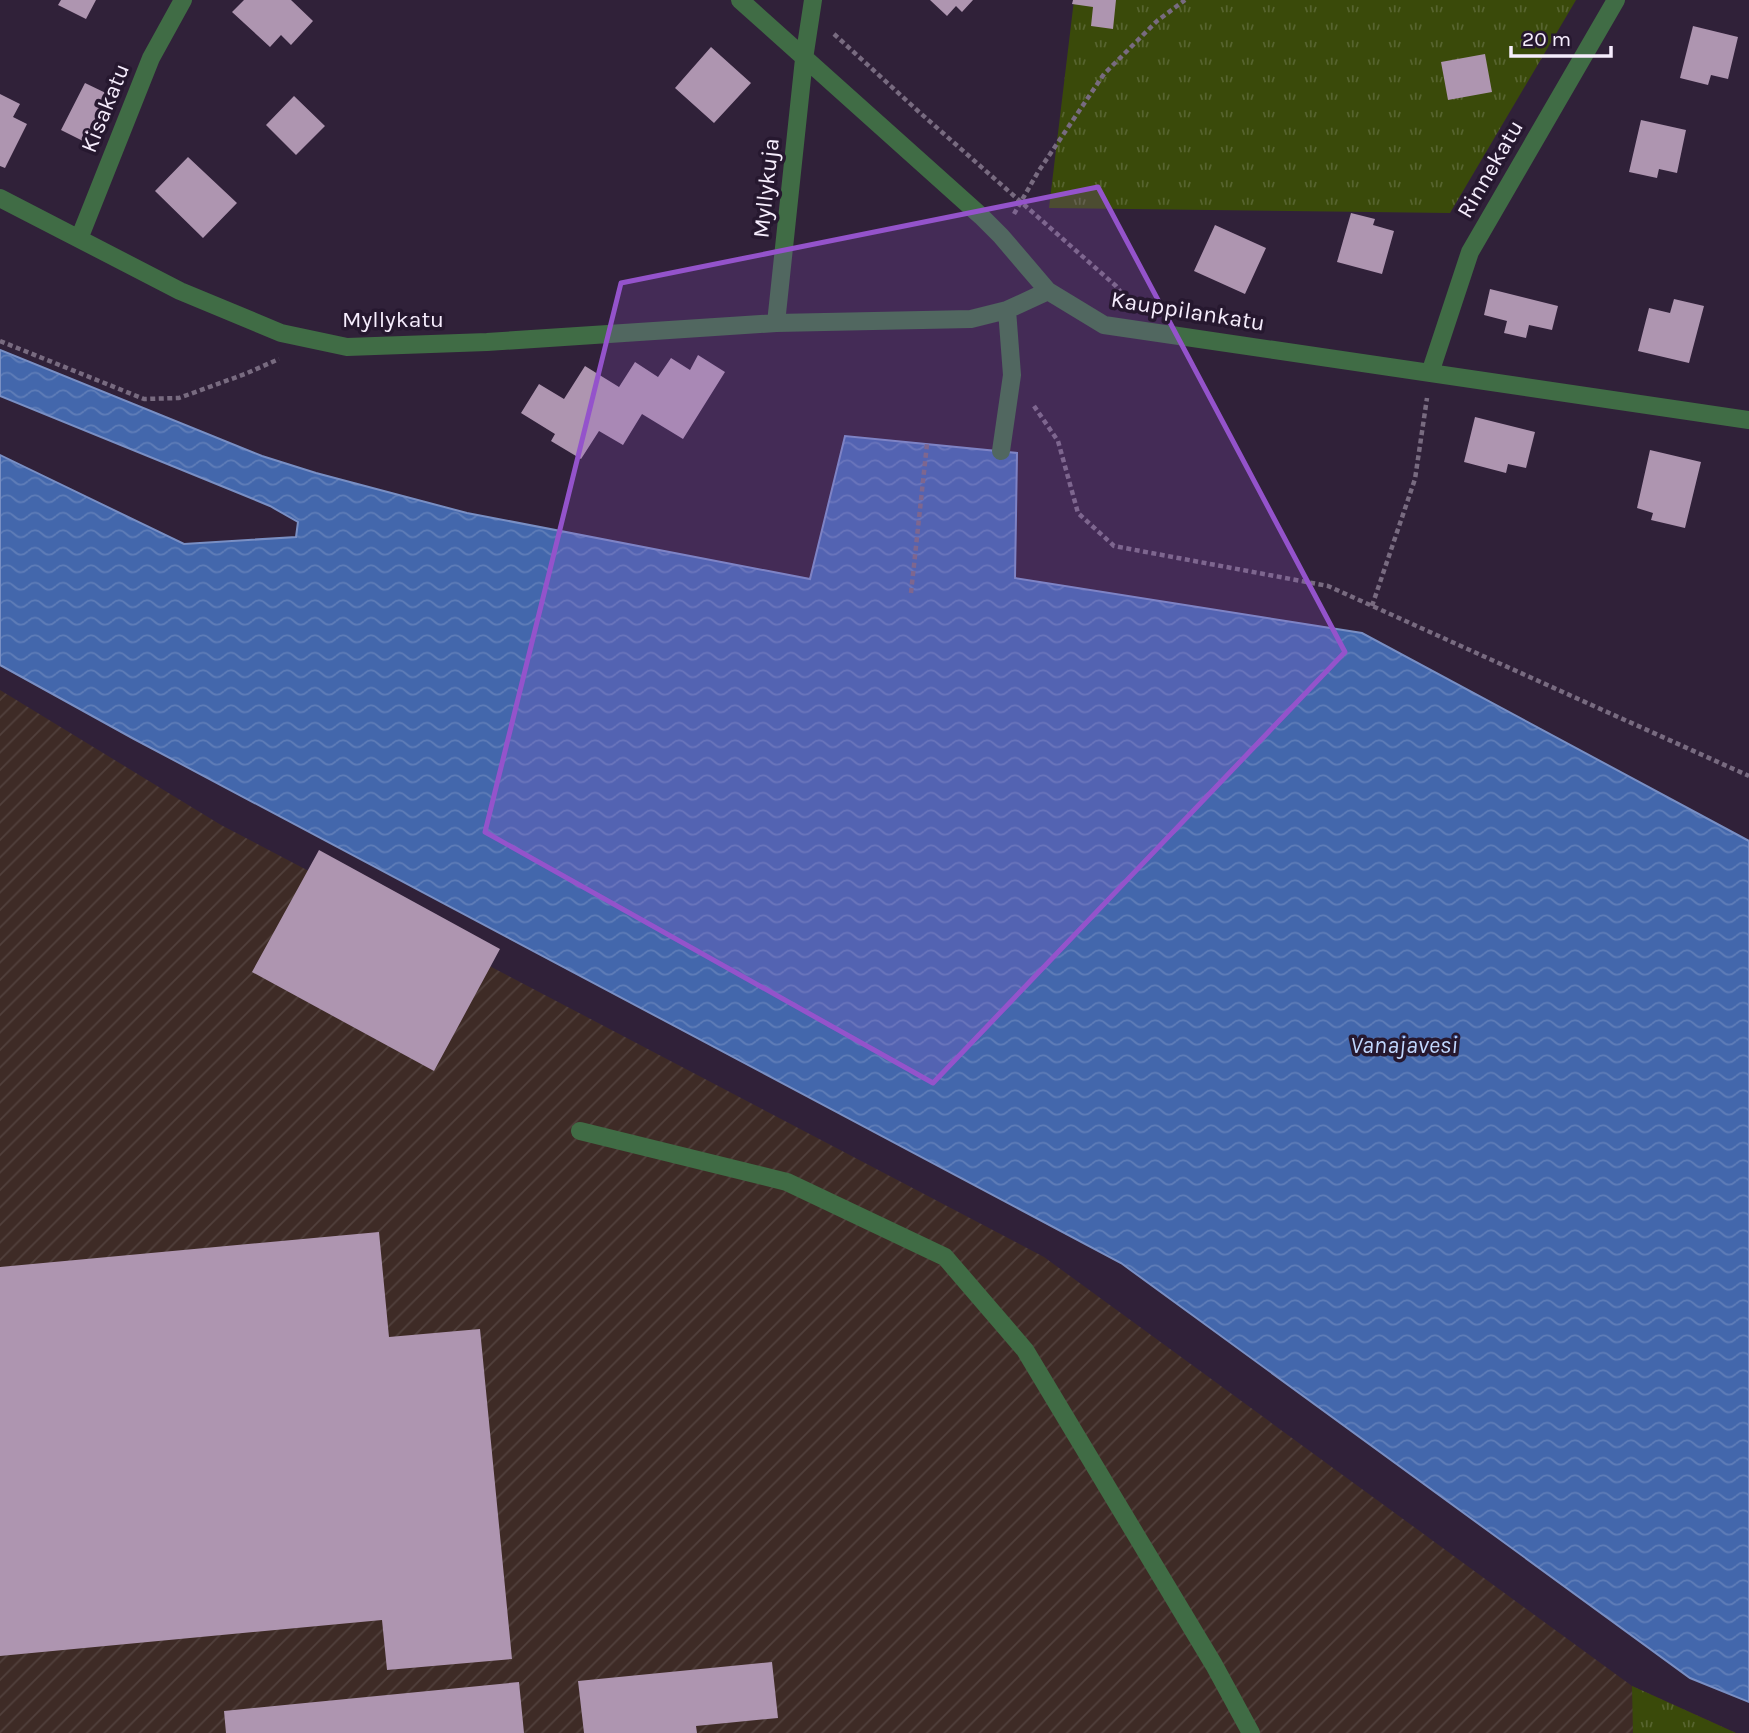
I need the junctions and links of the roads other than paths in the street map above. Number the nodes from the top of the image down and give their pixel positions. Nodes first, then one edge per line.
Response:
1 (183, 0) edge
2 (740, 0) edge
3 (1616, 0) edge
4 (812, 6) edge
5 (804, 59) junction
6 (0, 198) edge
7 (79, 239) junction
8 (1048, 291) junction
9 (1007, 310) junction
10 (776, 323) junction
11 (1430, 373) junction
12 (1749, 420) edge
13 (1001, 452) dead end
14 (580, 1131) dead end
15 (1251, 1733) edge

1 - 7 street, Kisakatu
2 - 5 street, Kauppilankatu
3 - 11 street, Rinnekatu
4 - 5 street, Myllykuja
5 - 8 street, Kauppilankatu
5 - 10 street, Myllykuja
6 - 7 street, Myllykatu
7 - 10 street, Myllykatu
8 - 9 street, Myllykatu
8 - 11 street, Kauppilankatu
9 - 10 street, Myllykatu
9 - 13 street
11 - 12 street, Kauppilankatu
14 - 15 street

